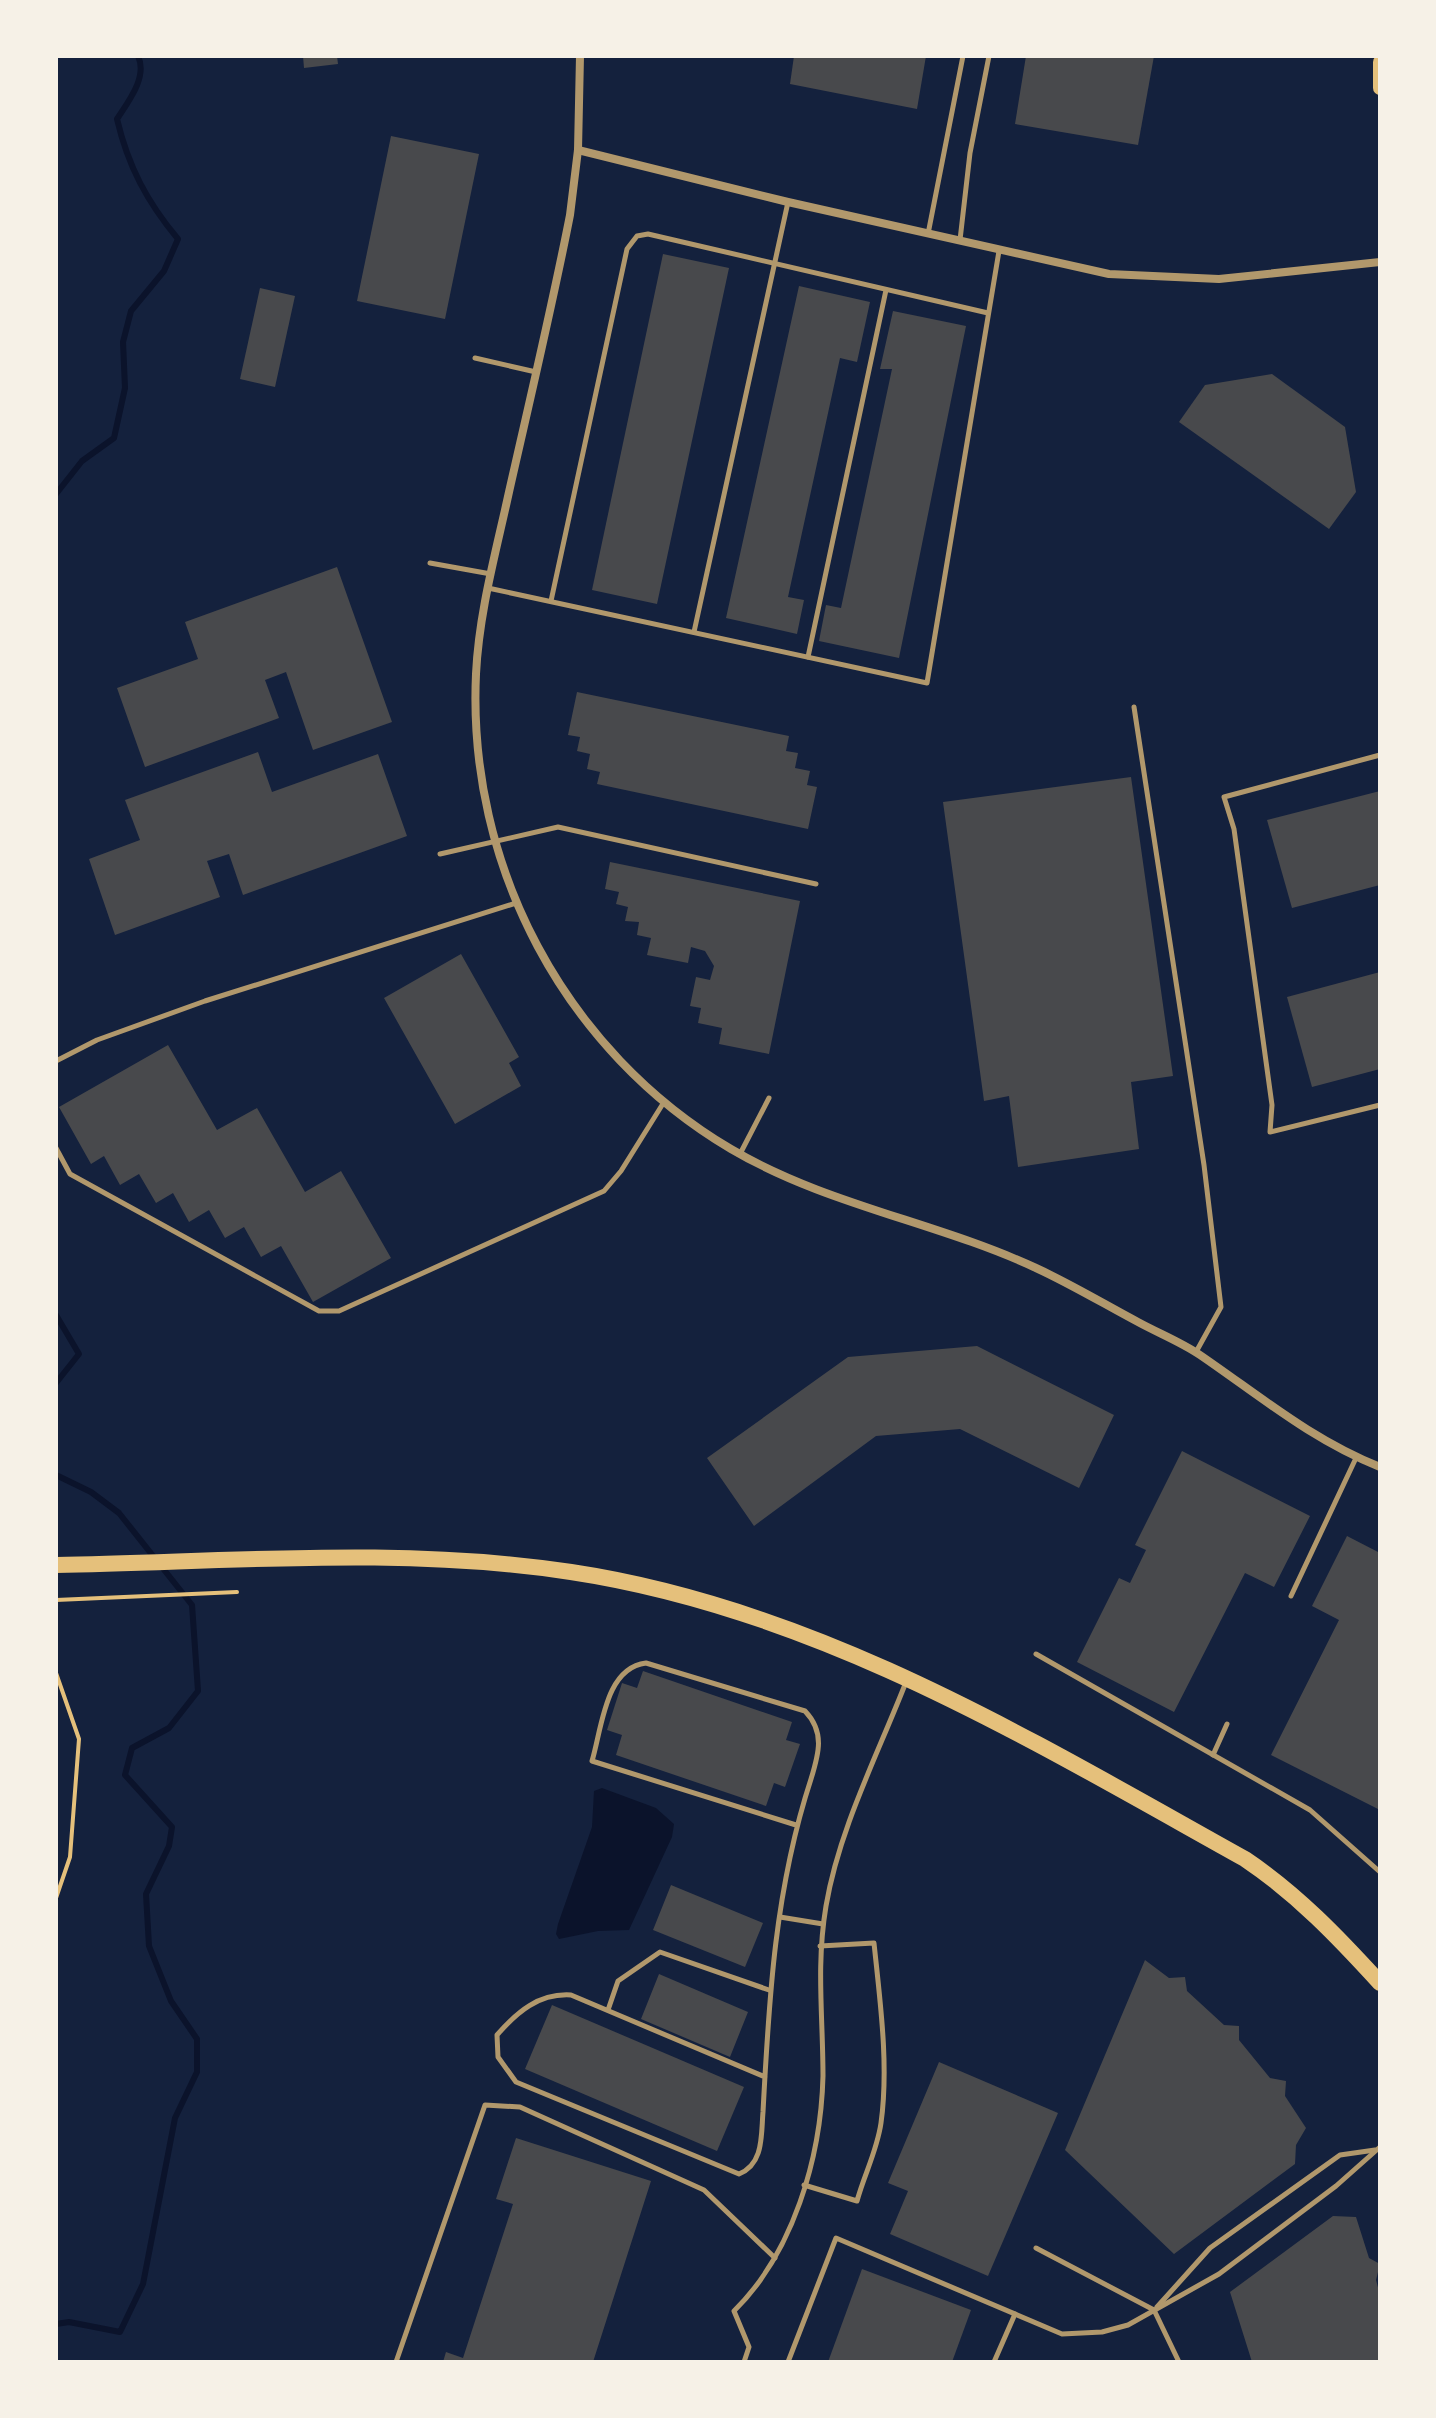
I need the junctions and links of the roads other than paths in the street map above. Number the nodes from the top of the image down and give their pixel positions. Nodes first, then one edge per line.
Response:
1 (580, 56) edge
2 (963, 56) edge
3 (989, 56) edge
4 (1380, 62) edge
5 (1380, 88) edge
6 (578, 150) junction
7 (788, 202) junction
8 (928, 234) junction
9 (960, 241) junction
10 (999, 251) junction
11 (1380, 262) edge
12 (774, 264) junction
13 (886, 290) junction
14 (988, 313) junction
15 (475, 358) dead end
16 (537, 372) junction
17 (430, 563) dead end
18 (491, 574) junction
19 (488, 588) junction
20 (551, 601) junction
21 (694, 632) junction
22 (808, 657) junction
23 (1134, 707) dead end
24 (1380, 755) edge
25 (494, 840) junction
26 (440, 854) dead end
27 (816, 884) dead end
28 (516, 903) junction
29 (56, 1061) edge
30 (769, 1098) dead end
31 (664, 1102) junction
32 (1380, 1105) edge
33 (56, 1148) edge
34 (740, 1154) junction
35 (1196, 1352) junction
36 (1356, 1458) junction
37 (1380, 1467) edge
38 (56, 1565) edge
39 (1291, 1596) dead end
40 (1036, 1654) dead end
41 (908, 1677) junction
42 (1227, 1724) dead end
43 (1213, 1755) junction
44 (796, 1825) junction
45 (1380, 1872) edge
46 (780, 1917) junction
47 (823, 1924) junction
48 (820, 1946) junction
49 (1380, 1983) edge
50 (769, 1990) junction
51 (608, 2010) junction
52 (765, 2077) junction
53 (1377, 2148) edge
54 (804, 2185) junction
55 (1036, 2248) dead end
56 (775, 2258) junction
57 (1154, 2310) junction
58 (1015, 2314) junction
59 (396, 2362) edge
60 (744, 2362) edge
61 (788, 2362) edge
62 (994, 2362) edge
63 (1179, 2362) edge

1 - 6 street
2 - 8 lane
3 - 9 lane
4 - 5 main road
6 - 7 street
6 - 16 street
7 - 8 street
7 - 12 lane
8 - 9 street
9 - 10 street
10 - 11 street
10 - 14 lane
12 - 13 lane
12 - 20 lane
12 - 21 lane
13 - 14 lane
13 - 22 lane
14 - 22 lane
15 - 16 lane
16 - 18 street
17 - 18 lane
18 - 19 street
19 - 20 lane
19 - 25 street
20 - 21 lane
21 - 22 lane
23 - 35 lane
24 - 32 lane
25 - 26 lane
25 - 27 lane
25 - 28 street
28 - 29 lane
28 - 31 street
30 - 34 lane
31 - 33 lane
31 - 34 street
34 - 35 street
35 - 36 street
36 - 37 street
36 - 39 lane
38 - 41 main road
40 - 43 lane
41 - 47 lane
41 - 49 main road
42 - 43 lane
43 - 45 lane
44 - 44 lane
44 - 46 lane
46 - 47 lane
46 - 50 lane
47 - 48 lane
48 - 54 lane
48 - 54 lane
50 - 51 lane
50 - 52 lane
51 - 52 lane
51 - 52 lane
53 - 57 lane
53 - 57 lane
54 - 56 lane
55 - 57 lane
56 - 59 lane
56 - 60 lane
57 - 58 lane
57 - 63 lane
58 - 61 lane
58 - 62 lane

